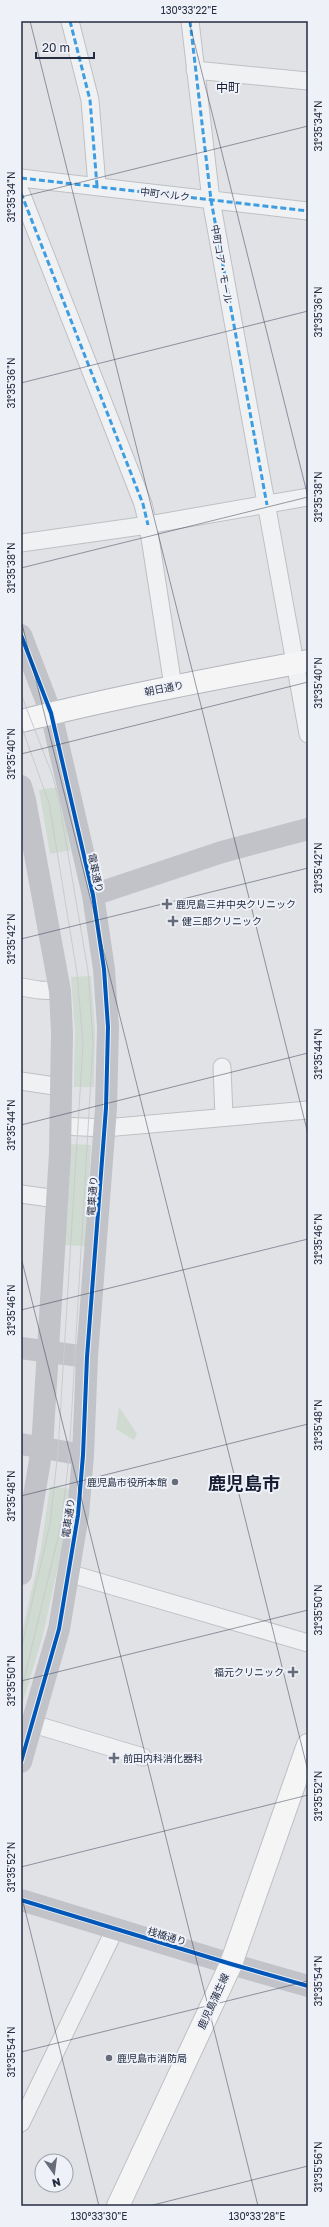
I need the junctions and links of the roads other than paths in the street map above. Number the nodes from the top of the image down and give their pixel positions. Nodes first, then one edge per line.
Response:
1 (70, 21) edge
2 (190, 21) edge
3 (195, 70) junction
4 (308, 81) edge
5 (21, 178) edge
6 (97, 186) junction
7 (21, 193) edge
8 (211, 200) junction
9 (308, 211) edge
10 (308, 497) edge
11 (267, 505) junction
12 (148, 525) junction
13 (21, 543) edge
14 (21, 634) edge
15 (302, 662) edge
16 (173, 686) junction
17 (51, 713) junction
18 (21, 721) edge
19 (308, 734) edge
20 (21, 786) edge
21 (308, 829) edge
22 (93, 896) junction
23 (21, 987) edge
24 (60, 991) junction
25 (222, 1067) dead end
26 (21, 1081) edge
27 (61, 1087) junction
28 (308, 1110) edge
29 (224, 1117) junction
30 (60, 1126) junction
31 (105, 1128) junction
32 (21, 1194) edge
33 (57, 1200) junction
34 (21, 1348) edge
35 (49, 1352) junction
36 (87, 1357) junction
37 (21, 1444) edge
38 (42, 1448) junction
39 (83, 1455) junction
40 (68, 1573) junction
41 (21, 1574) edge
42 (308, 1642) edge
43 (33, 1724) junction
44 (308, 1744) edge
45 (143, 1757) dead end
46 (21, 1762) edge
47 (21, 1900) edge
48 (115, 1929) junction
49 (230, 1964) junction
50 (308, 1986) edge
51 (21, 2123) edge
52 (118, 2206) edge

1 - 6 street
2 - 3 street, 中町コア・モール
3 - 4 street
3 - 8 street, 中町コア・モール
5 - 6 street, 中町ベルク
6 - 8 street, 中町ベルク
7 - 12 street
8 - 9 street, 中町ベルク
8 - 11 street, 中町コア・モール
10 - 11 street
11 - 12 street
11 - 15 street, 中町コア・モール
12 - 13 street
12 - 16 street
14 - 17 street, 電車通り
15 - 16 main road, 朝日通り
15 - 19 street, 中町コア・モール
16 - 17 main road, 朝日通り
17 - 18 main road, 朝日通り
17 - 22 street, 電車通り
20 - 24 street
21 - 22 street
22 - 31 street, 電車通り
23 - 24 street
24 - 27 street
25 - 29 street
26 - 27 street
27 - 30 street
28 - 29 street
29 - 31 street
30 - 31 street
30 - 33 street
31 - 36 street, 電車通り
32 - 33 street
33 - 35 street
34 - 35 street
35 - 36 street
35 - 38 street
36 - 39 street, 電車通り
37 - 38 street
38 - 39 street
38 - 41 street
39 - 40 street, 電車通り
40 - 42 street
40 - 43 street, 電車通り
43 - 45 street
43 - 46 street, 電車通り
44 - 49 main road, 鹿児島蒲生線
47 - 48 street, 桟橋通り
48 - 49 street, 桟橋通り
48 - 51 street
49 - 50 street, 桟橋通り
49 - 52 main road, 鹿児島蒲生線

